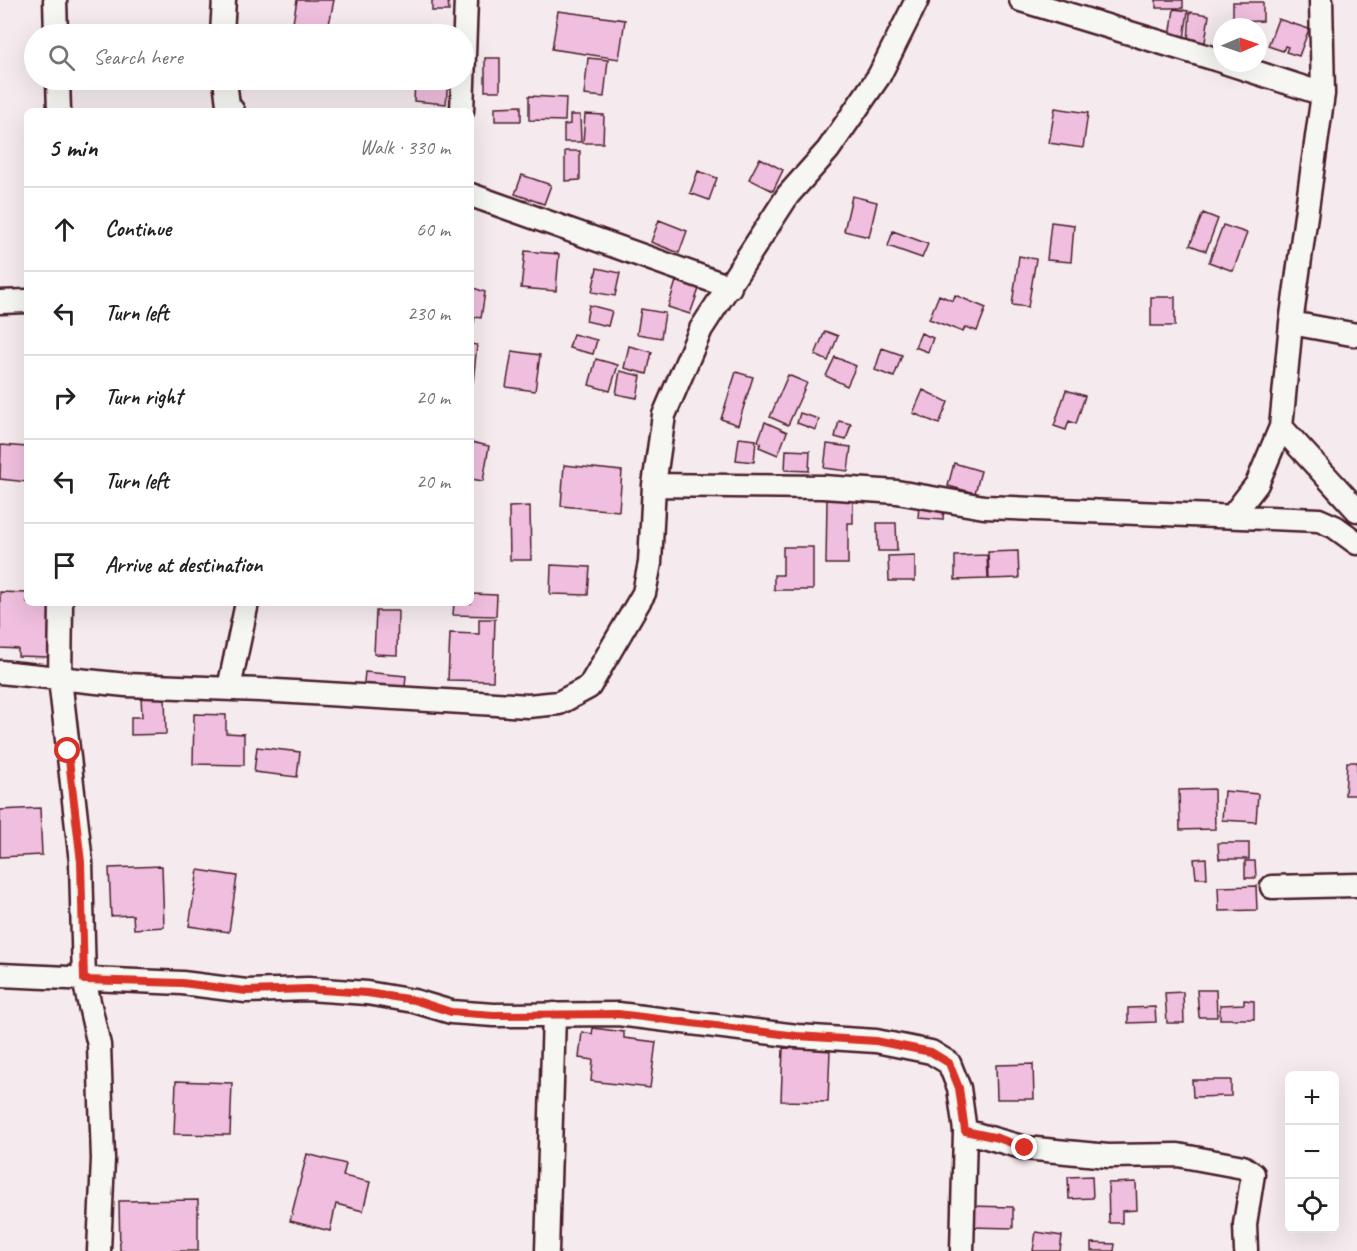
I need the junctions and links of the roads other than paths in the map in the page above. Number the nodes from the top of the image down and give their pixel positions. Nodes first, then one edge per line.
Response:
1 (55, 0) edge
2 (224, 0) edge
3 (466, 0) edge
4 (917, 0) edge
5 (1021, 0) edge
6 (1321, 0) edge
7 (56, 24) edge
8 (223, 24) edge
9 (465, 24) edge
10 (1213, 59) edge
11 (1255, 72) edge
12 (58, 90) edge
13 (226, 90) edge
14 (463, 90) edge
15 (1323, 94) junction
16 (59, 108) edge
17 (230, 108) edge
18 (462, 108) edge
19 (474, 196) edge
20 (730, 287) junction
21 (24, 301) edge
22 (0, 302) edge
23 (1291, 323) junction
24 (1357, 335) edge
25 (1281, 427) junction
26 (654, 485) junction
27 (1357, 510) edge
28 (1233, 516) junction
29 (1357, 543) edge
30 (61, 606) edge
31 (247, 606) edge
32 (0, 672) edge
33 (60, 678) junction
34 (230, 688) junction
35 (1357, 885) edge
36 (1272, 887) dead end
37 (0, 975) edge
38 (84, 980) junction
39 (554, 1014) junction
40 (965, 1131) junction
41 (99, 1251) edge
42 (547, 1251) edge
43 (962, 1251) edge
44 (1246, 1251) edge

1 - 7 street
2 - 8 street
3 - 9 street
4 - 20 street
5 - 10 street
6 - 15 street
11 - 15 street
12 - 16 street
13 - 17 street
14 - 18 street
15 - 23 street
19 - 20 street
20 - 26 street
21 - 22 street
23 - 24 street
23 - 25 street
25 - 27 street
25 - 28 street
26 - 28 street
26 - 34 street
28 - 29 street
30 - 33 street
31 - 34 street
32 - 33 street
33 - 34 street
33 - 38 street
35 - 36 street
37 - 38 street
38 - 39 street
38 - 41 street
39 - 40 street
39 - 42 street
40 - 43 street
40 - 44 street

